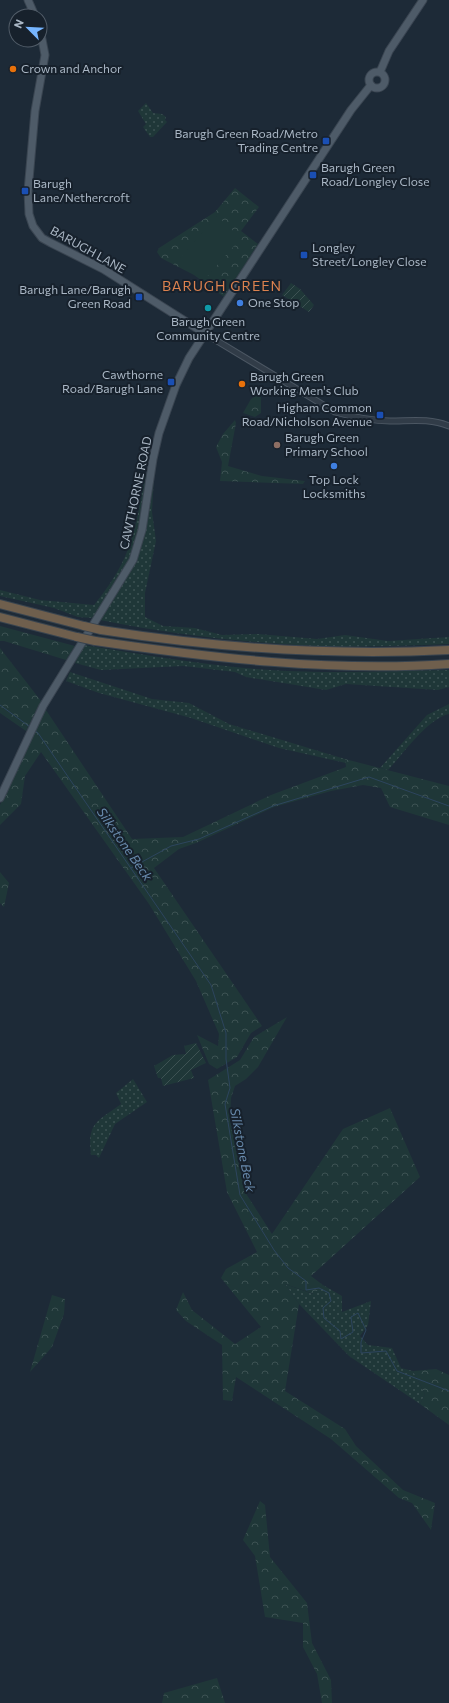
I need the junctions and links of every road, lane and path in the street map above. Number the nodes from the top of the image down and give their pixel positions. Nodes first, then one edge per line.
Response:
1 (423, 0) edge
2 (44, 48) edge
3 (380, 72) junction
4 (372, 85) junction
5 (204, 333) junction
6 (449, 426) edge
7 (0, 604) edge
8 (0, 617) edge
9 (449, 650) edge
10 (449, 664) edge
11 (0, 798) edge

1 - 3 main road
2 - 5 main road, BARUGH LANE
3 - 4 main road
3 - 4 main road
4 - 5 main road, CAWTHORNE ROAD
5 - 6 street
5 - 11 main road, CAWTHORNE ROAD
7 - 9 highway, bridge
8 - 10 highway, bridge

